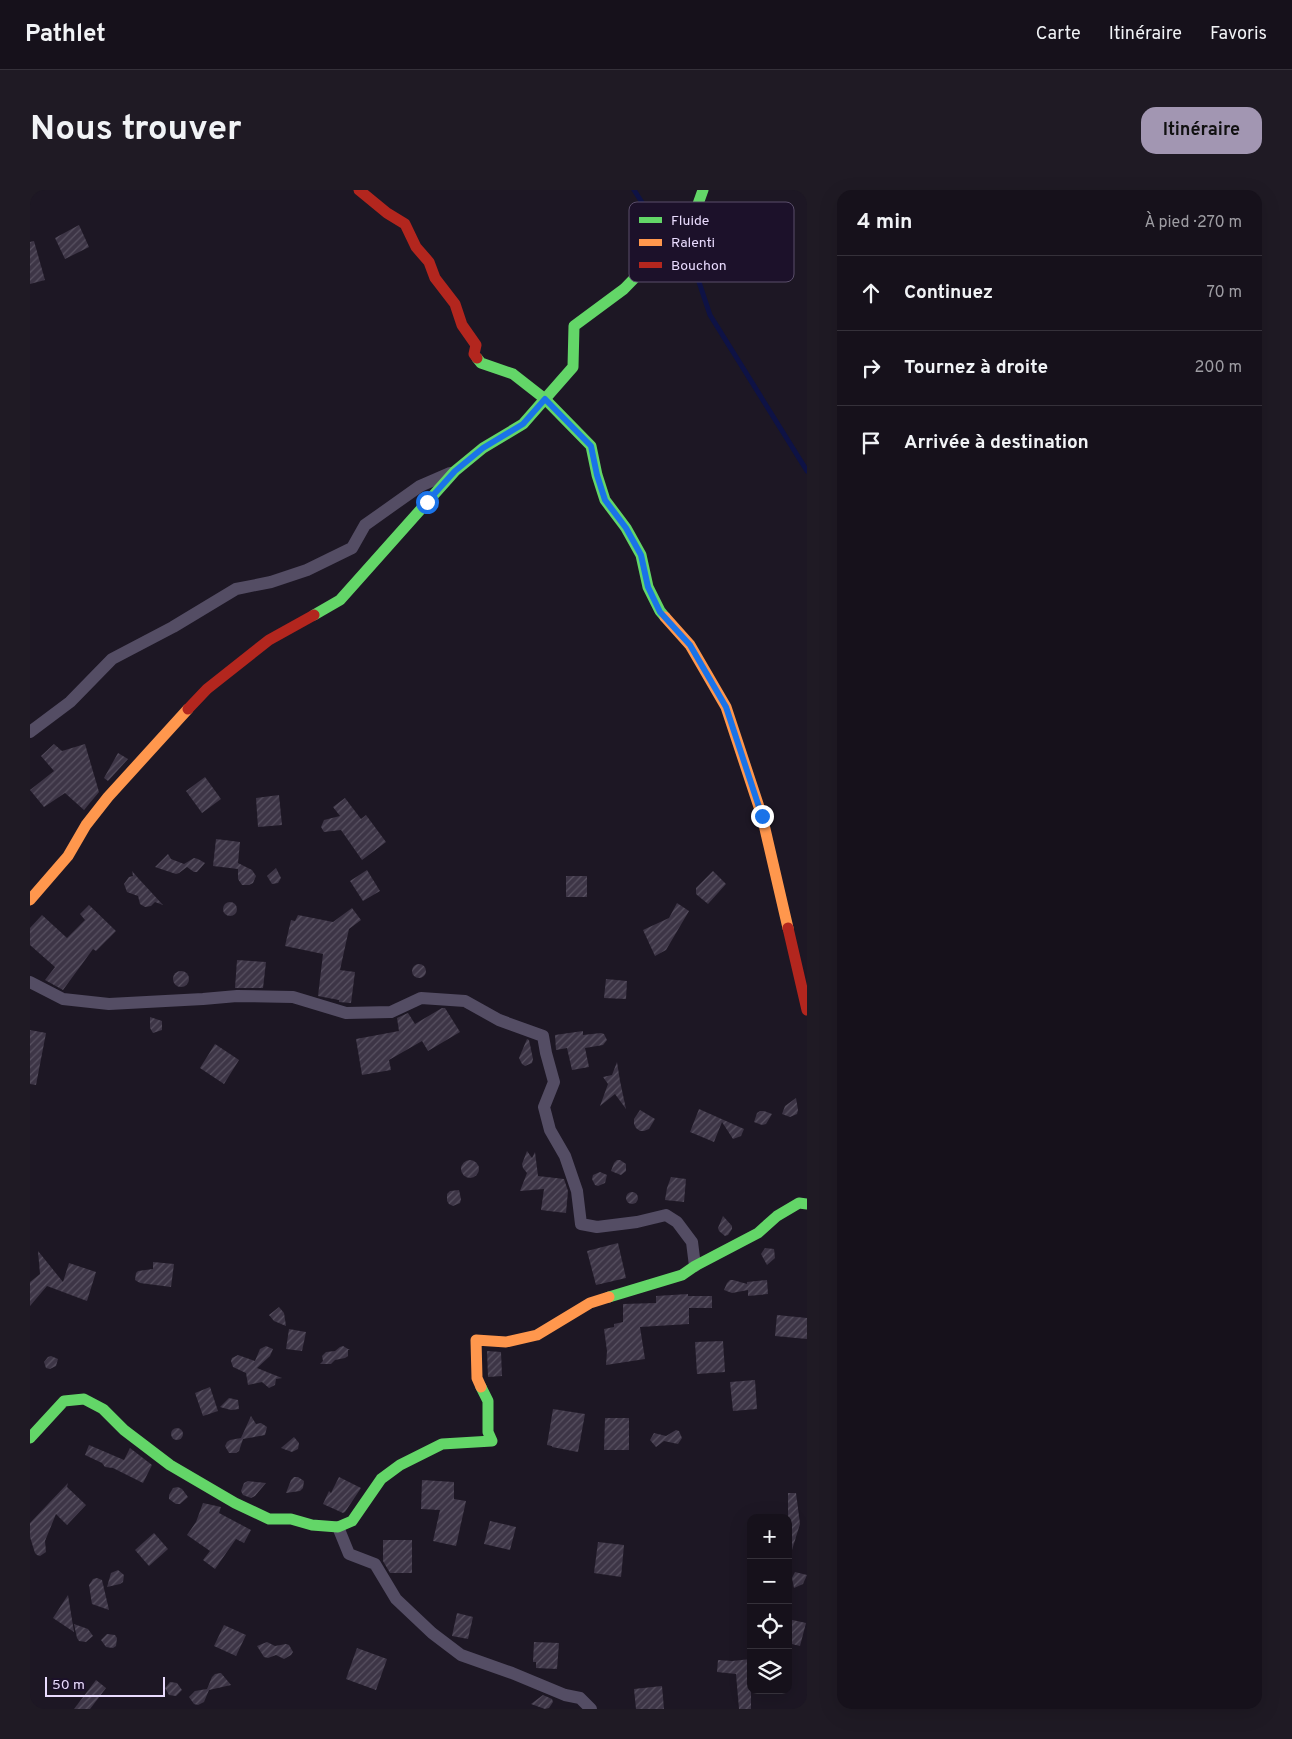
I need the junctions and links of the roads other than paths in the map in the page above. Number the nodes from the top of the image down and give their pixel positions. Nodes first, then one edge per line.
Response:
1 (359, 190) edge
2 (703, 190) edge
3 (699, 202) edge
4 (632, 282) edge
5 (545, 399) junction
6 (455, 471) junction
7 (30, 732) edge
8 (30, 900) edge
9 (30, 982) edge
10 (807, 1010) edge
11 (807, 1204) edge
12 (695, 1266) junction
13 (30, 1438) edge
14 (338, 1528) junction
15 (591, 1709) edge

1 - 5 street
2 - 3 street
4 - 5 street
5 - 6 street
5 - 10 street
6 - 7 street
6 - 8 street
9 - 12 street
11 - 12 street
12 - 14 street
13 - 14 street
14 - 15 street

